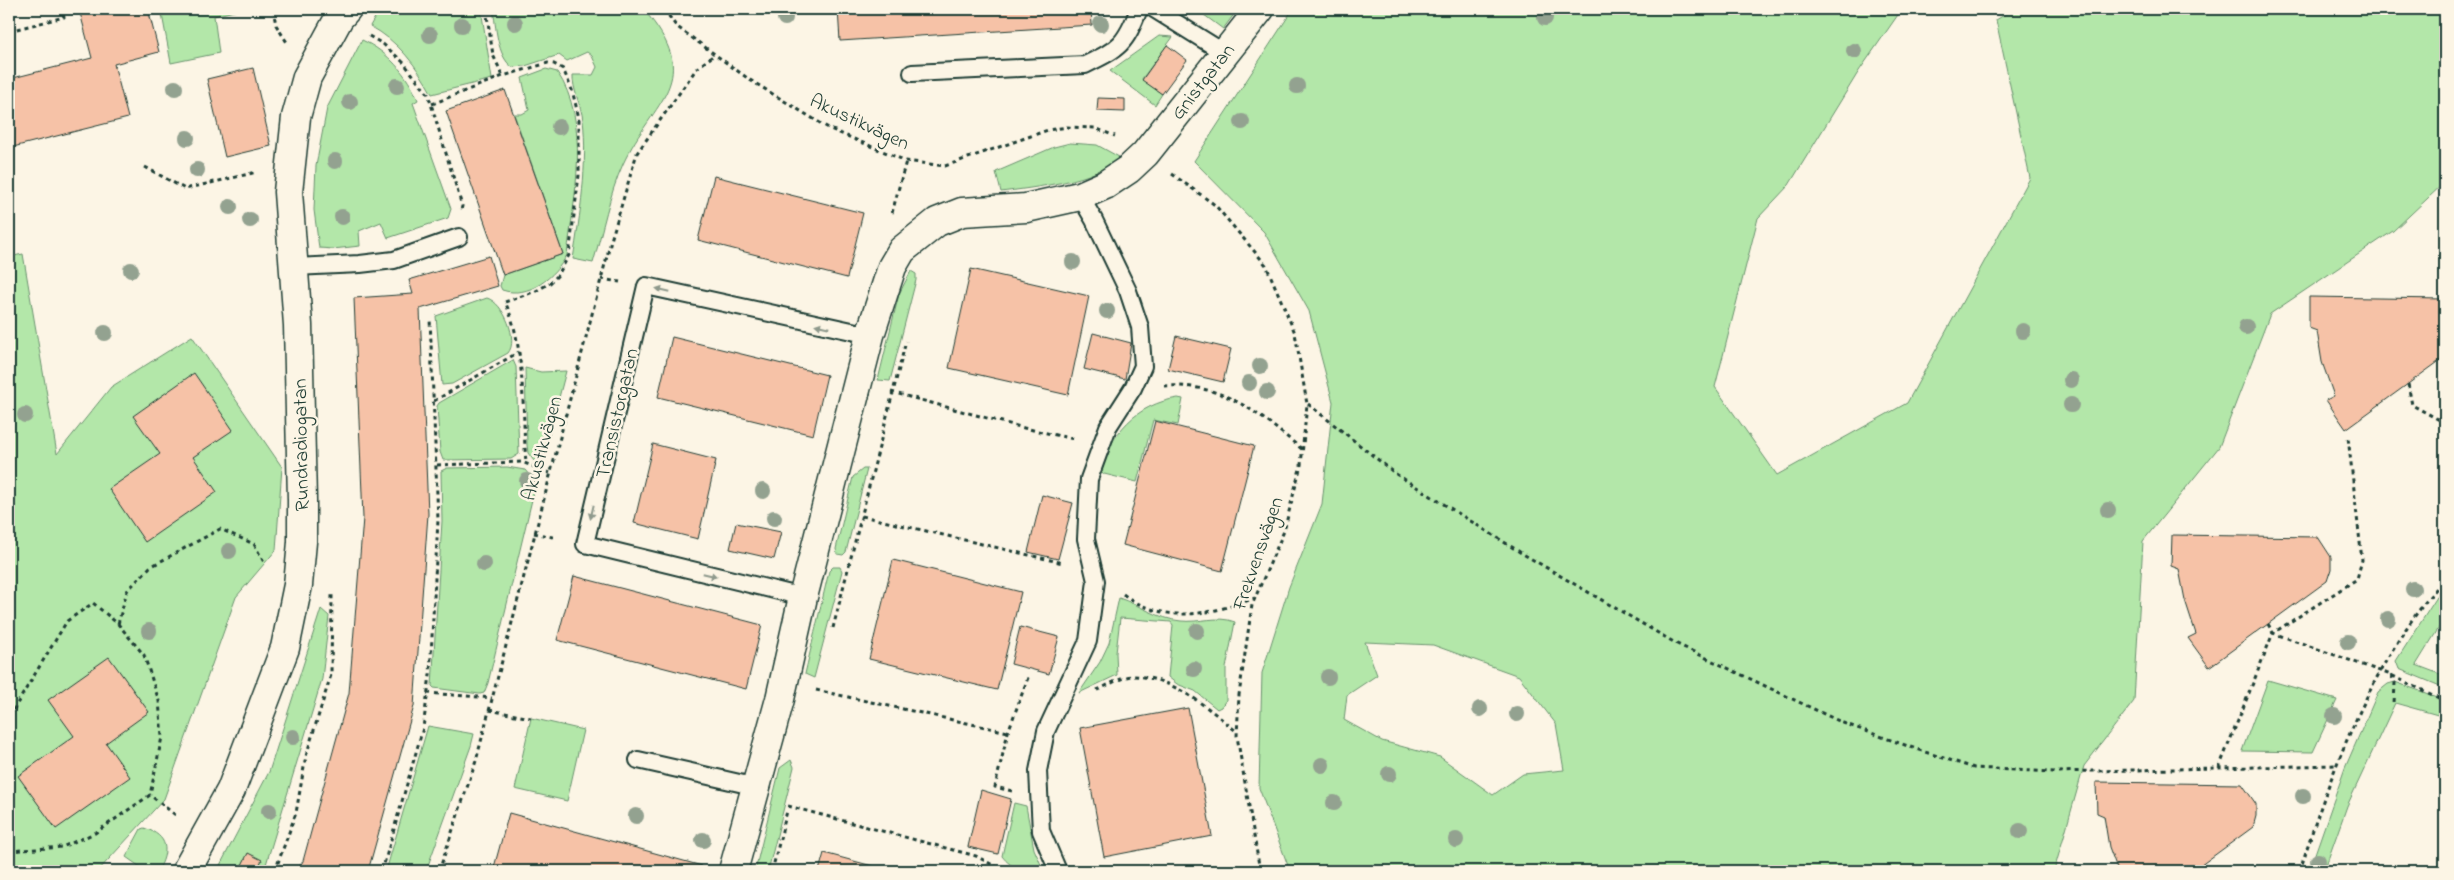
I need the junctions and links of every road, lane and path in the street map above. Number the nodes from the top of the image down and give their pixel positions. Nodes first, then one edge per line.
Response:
1 (62, 9) edge
2 (486, 9) edge
3 (664, 9) edge
4 (1139, 9) edge
5 (1154, 9) edge
6 (1260, 9) edge
7 (343, 13) edge
8 (9, 31) edge
9 (1223, 52) junction
10 (714, 55) junction
11 (912, 73) dead end
12 (503, 76) junction
13 (432, 104) junction
14 (1145, 154) junction
15 (906, 160) junction
16 (291, 164) junction
17 (145, 167) dead end
18 (1080, 196) junction
19 (891, 218) dead end
20 (458, 237) joint
21 (294, 267) junction
22 (430, 318) dead end
23 (908, 334) dead end
24 (870, 335) junction
25 (519, 352) junction
26 (2408, 384) dead end
27 (1133, 388) junction
28 (893, 392) junction
29 (434, 401) junction
30 (1307, 404) junction
31 (2445, 423) edge
32 (1104, 436) junction
33 (2348, 436) dead end
34 (1303, 450) junction
35 (526, 463) junction
36 (437, 465) junction
37 (550, 473) junction
38 (862, 516) junction
39 (1094, 573) junction
40 (2445, 579) edge
41 (298, 585) junction
42 (803, 597) junction
43 (1256, 598) junction
44 (118, 624) junction
45 (2268, 624) dead end
46 (832, 632) dead end
47 (2273, 633) junction
48 (2380, 671) junction
49 (2391, 675) junction
50 (820, 680) dead end
51 (784, 683) junction
52 (817, 690) junction
53 (427, 693) junction
54 (492, 698) junction
55 (815, 700) dead end
56 (2445, 701) edge
57 (2394, 704) dead end
58 (489, 710) junction
59 (9, 718) edge
60 (531, 718) dead end
61 (1052, 718) junction
62 (1008, 732) dead end
63 (1237, 733) junction
64 (638, 760) dead end
65 (2337, 765) junction
66 (2219, 768) junction
67 (757, 787) junction
68 (150, 795) junction
69 (790, 798) dead end
70 (788, 806) junction
71 (206, 839) junction
72 (9, 851) edge
73 (186, 871) edge
74 (275, 871) edge
75 (382, 871) edge
76 (440, 871) edge
77 (733, 871) edge
78 (772, 871) edge
79 (1004, 871) edge
80 (1058, 871) edge
81 (1260, 871) edge
82 (2300, 871) edge

1 - 8 path
2 - 12 path
3 - 10 path, Akustikvägen
4 - 11 lane
5 - 9 lane
6 - 9 street, Gnistgatan
7 - 13 path
7 - 16 street, Rundradiogatan
9 - 14 street, Gnistgatan
10 - 15 path, Akustikvägen
10 - 37 path, Akustikvägen
12 - 13 path
12 - 25 path
13 - 20 path
14 - 15 path, Akustikvägen
14 - 18 street
14 - 30 path, Frekvensvägen
15 - 19 path
16 - 17 path
16 - 21 street, Rundradiogatan
18 - 24 street
18 - 27 lane
20 - 21 lane
21 - 41 street, Rundradiogatan
22 - 29 path
23 - 28 path
24 - 42 street
24 -> 42 lane, Transistorgatan
25 - 29 path
25 - 35 path
26 - 31 path
27 - 32 lane
27 - 34 path
28 - 32 path
28 - 38 path
29 - 36 path
30 - 34 path, Frekvensvägen
30 - 66 path
32 - 39 lane
33 - 47 path
34 - 43 path, Frekvensvägen
35 - 36 path
35 - 37 path
36 - 53 path
37 - 54 path, Akustikvägen
38 - 39 path
38 - 46 path
39 - 43 path
39 - 61 lane
40 - 48 path
41 - 44 path
41 - 71 street, Rundradiogatan
41 - 74 path
42 - 51 street
43 - 63 path, Frekvensvägen
44 - 59 path
44 - 68 path
45 - 47 path
47 - 48 path
47 - 66 path
48 - 49 path
48 - 65 path
49 - 56 path
49 - 57 path
50 - 52 path
51 - 52 path
51 - 67 street
52 - 55 path
52 - 62 path
53 - 54 path
53 - 75 path
54 - 58 path, Akustikvägen
58 - 60 path
58 - 76 path, Akustikvägen
61 - 63 path
61 - 80 lane
63 - 81 path, Frekvensvägen
64 - 67 lane
65 - 66 path
65 - 82 path
67 - 77 street
68 - 71 path
68 - 72 path
69 - 70 path
70 - 78 path
70 - 79 path
71 - 73 street, Rundradiogatan

